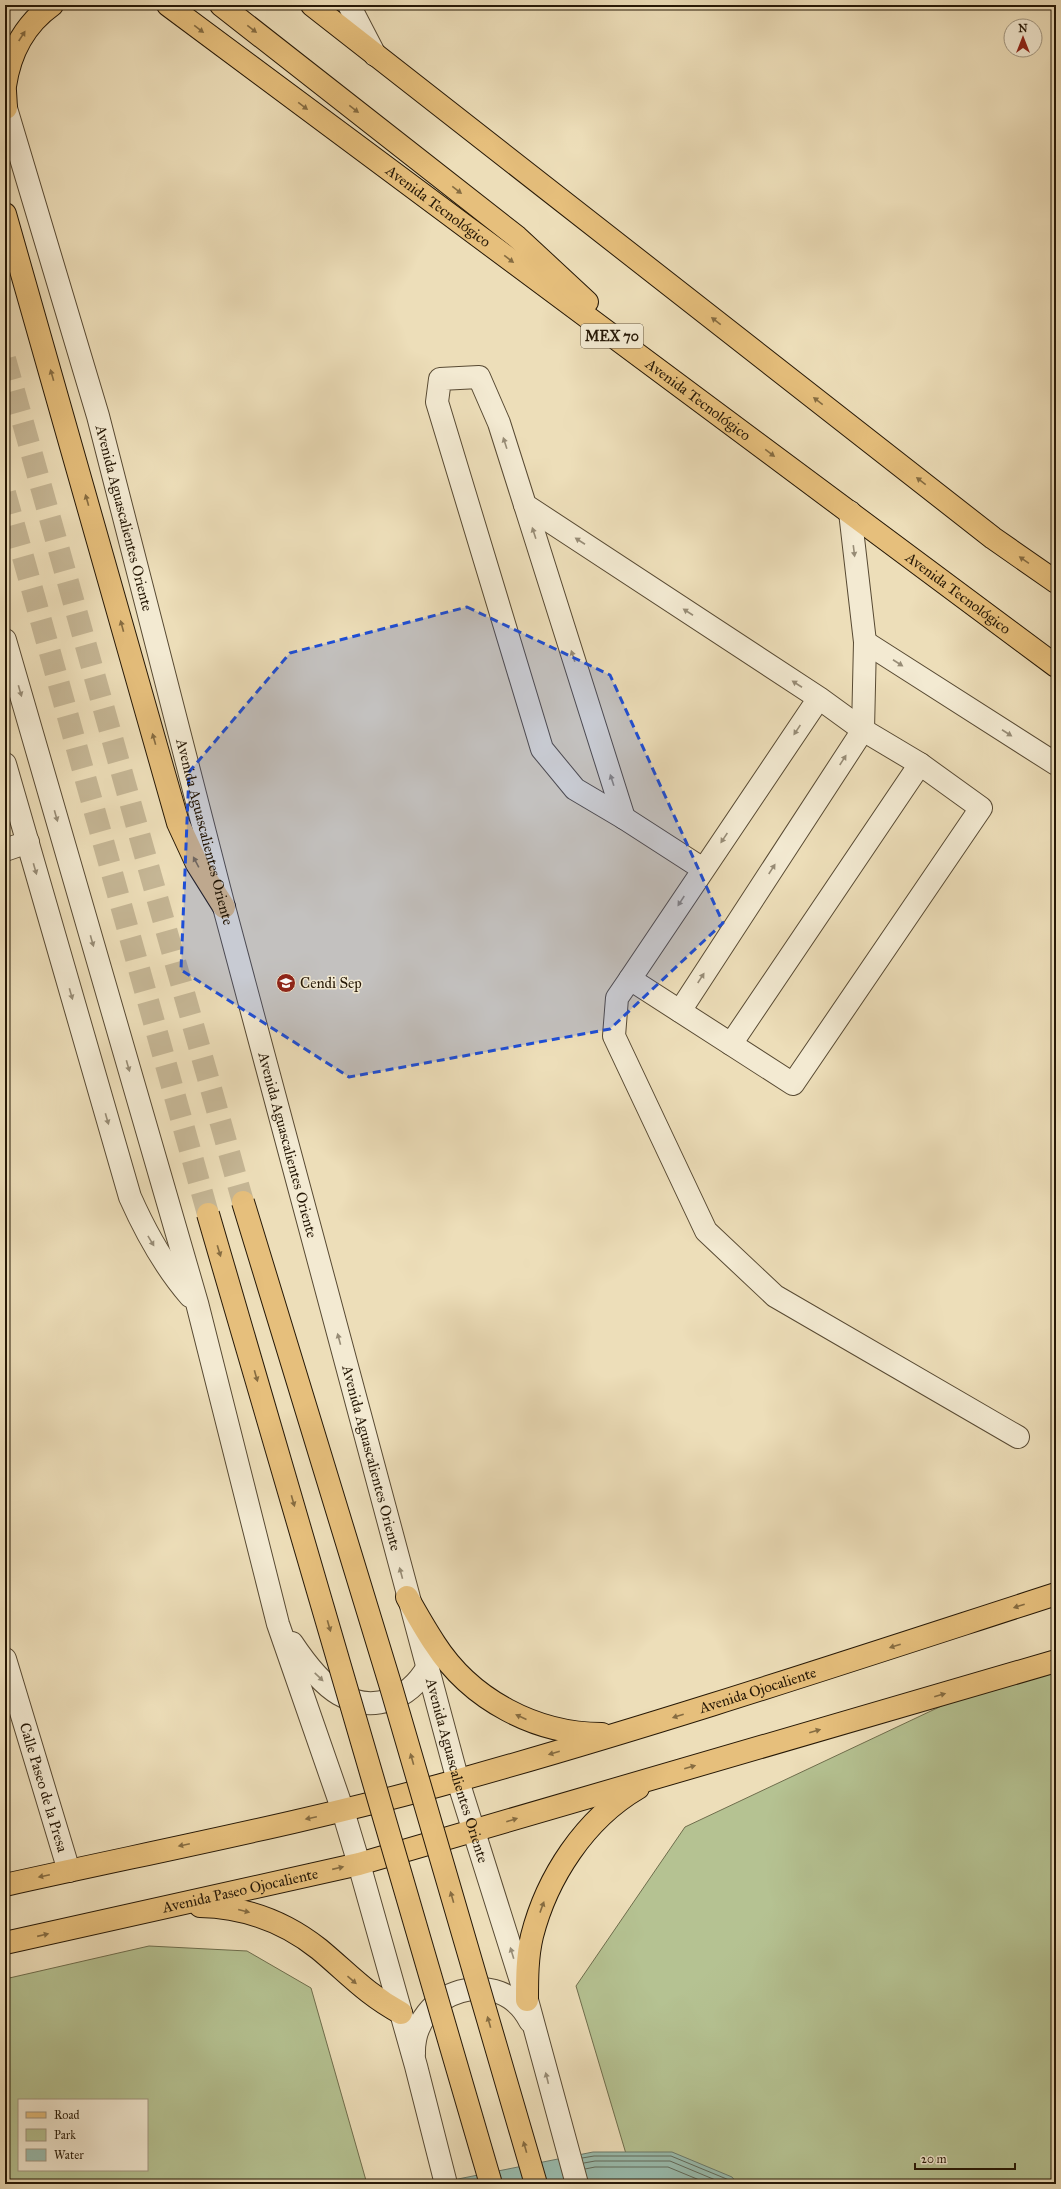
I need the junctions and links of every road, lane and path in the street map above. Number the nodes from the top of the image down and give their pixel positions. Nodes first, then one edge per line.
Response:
1 (52, 5) edge
2 (168, 5) edge
3 (222, 5) edge
4 (312, 5) edge
5 (350, 5) edge
6 (375, 55) junction
7 (5, 86) edge
8 (5, 101) edge
9 (5, 214) edge
10 (672, 381) junction
11 (525, 504) junction
12 (850, 512) junction
13 (1056, 582) edge
14 (5, 640) edge
15 (865, 642) junction
16 (1056, 666) edge
17 (819, 698) junction
18 (863, 730) junction
19 (5, 764) edge
20 (920, 764) junction
21 (1056, 764) edge
22 (624, 818) junction
23 (28, 842) junction
24 (5, 850) edge
25 (703, 869) junction
26 (224, 907) junction
27 (630, 979) junction
28 (680, 1011) junction
29 (731, 1044) junction
30 (243, 1202) tunnel mouth
31 (208, 1214) tunnel mouth
32 (196, 1303) junction
33 (1018, 1437) dead end
34 (1056, 1594) edge
35 (407, 1597) junction
36 (278, 1624) junction
37 (5, 1659) edge
38 (1056, 1661) edge
39 (427, 1668) junction
40 (627, 1732) junction
41 (660, 1775) junction
42 (458, 1781) junction
43 (343, 1811) junction
44 (474, 1831) junction
45 (359, 1864) junction
46 (69, 1871) junction
47 (5, 1885) edge
48 (163, 1908) junction
49 (5, 1943) edge
50 (527, 2000) junction
51 (401, 2013) junction
52 (536, 2033) junction
53 (414, 2061) junction
54 (446, 2184) edge
55 (491, 2184) edge
56 (536, 2184) edge
57 (577, 2184) edge

7 -> 1 main road
2 -> 10 main road, Avenida Tecnológico / MEX 70
3 -> 10 main road
4 - 6 main road
5 - 6 street
13 -> 6 main road
8 - 26 street, Avenida Aguascalientes Oriente
26 -> 9 main road
10 -> 12 main road, Avenida Tecnológico / MEX 70
17 -> 11 street
22 -> 11 street
11 -> 22 street
12 -> 15 street
12 - 16 main road, Avenida Tecnológico / MEX 70
14 -> 32 street
15 - 18 street
15 -> 21 street
17 - 18 street
17 -> 25 street
18 - 20 street
28 -> 18 street
19 - 23 street
20 - 29 street
20 - 29 street
22 - 25 street
23 - 24 street
23 -> 32 street
25 -> 27 street
35 -> 26 street, Avenida Aguascalientes Oriente
27 - 28 street
27 - 33 street
28 - 29 street
56 -> 30 main road, bridge
31 -> 55 main road, bridge
32 - 36 street
34 -> 40 main road, Avenida Ojocaliente
35 - 39 street, Avenida Aguascalientes Oriente
40 -> 35 main road
36 -> 39 street
36 - 43 street
37 - 46 street, Calle Paseo de la Presa
41 -> 38 main road
39 - 42 street, Avenida Aguascalientes Oriente
40 -> 42 main road, Avenida Ojocaliente
44 -> 41 main road
50 -> 41 main road
42 - 43 main road
42 - 44 street, Avenida Aguascalientes Oriente
43 - 45 street
43 -> 46 main road
44 - 45 main road, Avenida Paseo Ojocaliente
50 -> 44 street, Avenida Aguascalientes Oriente
48 -> 45 main road, Avenida Paseo Ojocaliente
45 - 51 street
46 -> 47 main road
49 -> 48 main road, Avenida Paseo Ojocaliente
48 -> 51 main road
50 - 52 street, Avenida Aguascalientes Oriente
51 - 53 street
52 - 53 street
57 -> 52 street, Avenida Aguascalientes Oriente
53 - 54 street

